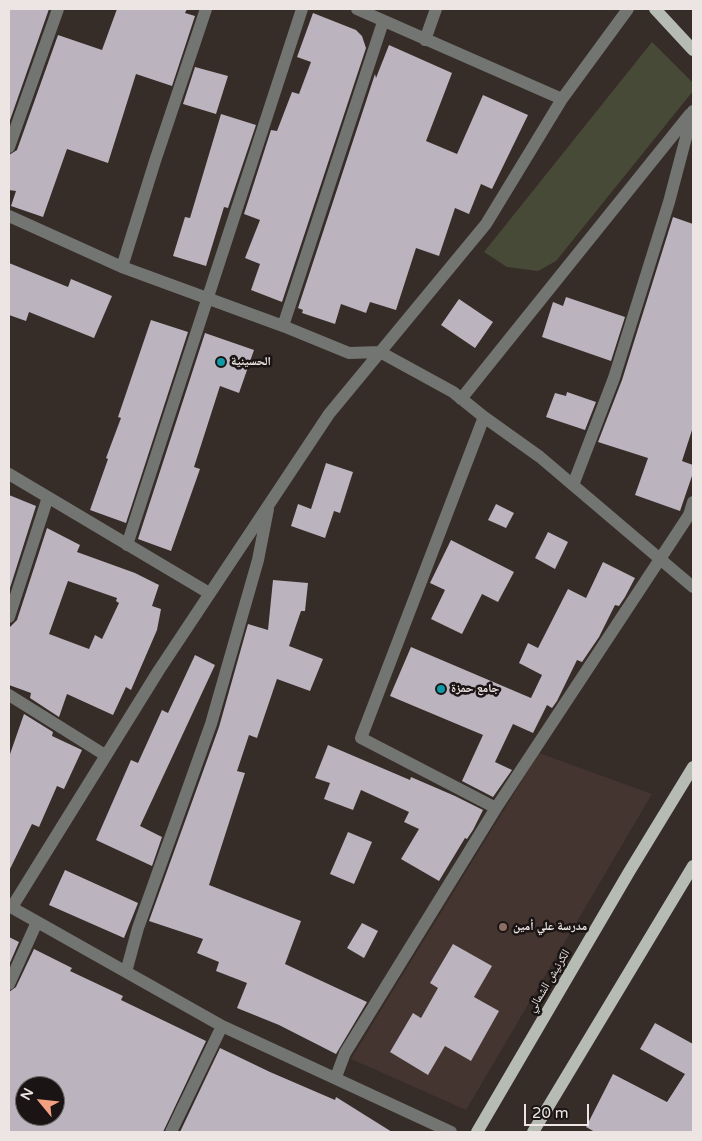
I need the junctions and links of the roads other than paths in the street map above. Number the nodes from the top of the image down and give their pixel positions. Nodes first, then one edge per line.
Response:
1 (58, 9) edge
2 (206, 9) edge
3 (302, 9) edge
4 (357, 9) edge
5 (436, 9) edge
6 (628, 9) edge
7 (655, 9) edge
8 (383, 22) junction
9 (425, 40) junction
10 (693, 50) edge
11 (562, 99) junction
12 (693, 110) edge
13 (9, 147) edge
14 (9, 216) edge
15 (122, 267) junction
16 (207, 298) junction
17 (283, 326) junction
18 (380, 352) junction
19 (461, 399) junction
20 (484, 417) junction
21 (9, 474) edge
22 (573, 485) junction
23 (48, 497) junction
24 (270, 502) junction
25 (693, 502) edge
26 (127, 545) junction
27 (660, 560) junction
28 (693, 587) edge
29 (209, 593) junction
30 (9, 617) edge
31 (9, 695) edge
32 (105, 755) junction
33 (693, 767) edge
34 (496, 808) junction
35 (693, 866) edge
36 (10, 906) edge
37 (37, 922) junction
38 (126, 972) junction
39 (9, 984) edge
40 (222, 1026) junction
41 (336, 1077) junction
42 (171, 1132) edge
43 (451, 1132) edge
44 (477, 1132) edge
45 (533, 1132) edge

1 - 13 street
2 - 15 street
3 - 16 street
4 - 8 street
5 - 9 street
6 - 11 street
7 - 10 main road
8 - 9 street
8 - 17 street
9 - 11 street
11 - 18 street
12 - 19 street
12 - 22 street
14 - 15 street
15 - 16 street
16 - 17 street
16 - 26 street
17 - 18 street
18 - 19 street
18 - 24 street
19 - 20 street
20 - 22 street
20 - 34 street
21 - 23 street
22 - 27 street
23 - 26 street
23 - 30 street
24 - 29 street
24 - 38 street
25 - 27 street
26 - 29 street
27 - 28 street
27 - 34 street
29 - 32 street
31 - 32 street
32 - 36 street
33 - 44 main road, الكرنيش الشمالي
34 - 41 street
35 - 45 main road
36 - 37 street
37 - 38 street
37 - 39 street
38 - 40 street
40 - 41 street
40 - 42 street
41 - 43 street

